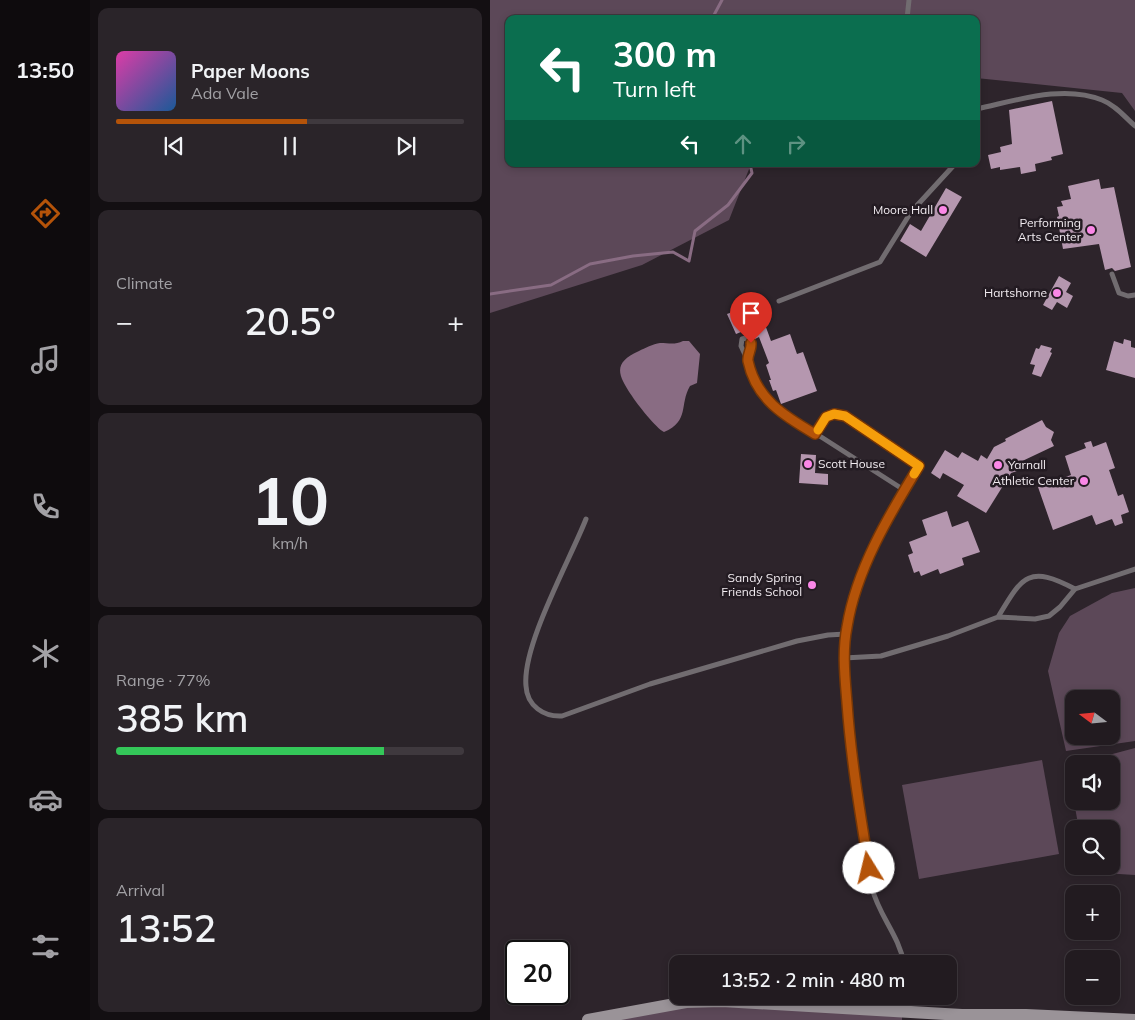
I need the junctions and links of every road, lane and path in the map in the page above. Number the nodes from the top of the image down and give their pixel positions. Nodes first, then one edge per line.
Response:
1 (909, 0) edge
2 (907, 15) edge
3 (980, 108) edge
4 (1135, 126) edge
5 (952, 167) edge
6 (1112, 274) dead end
7 (1135, 295) edge
8 (779, 302) dead end
9 (747, 359) dead end
10 (815, 434) junction
11 (904, 490) junction
12 (586, 520) dead end
13 (1135, 570) edge
14 (1075, 589) junction
15 (998, 617) junction
16 (846, 634) junction
17 (844, 658) junction
18 (901, 955) edge
19 (902, 1005) edge
20 (902, 1011) junction
21 (588, 1020) edge
22 (1135, 1020) edge

1 - 2 lane
3 - 4 lane
5 - 8 lane
6 - 7 lane
9 - 10 lane
10 - 11 lane
10 - 11 lane
11 - 16 lane
12 - 16 lane
13 - 14 lane
14 - 15 lane
14 - 15 lane
15 - 17 lane
16 - 17 lane
17 - 18 lane
19 - 20 lane
20 - 21 main road
20 - 22 main road

